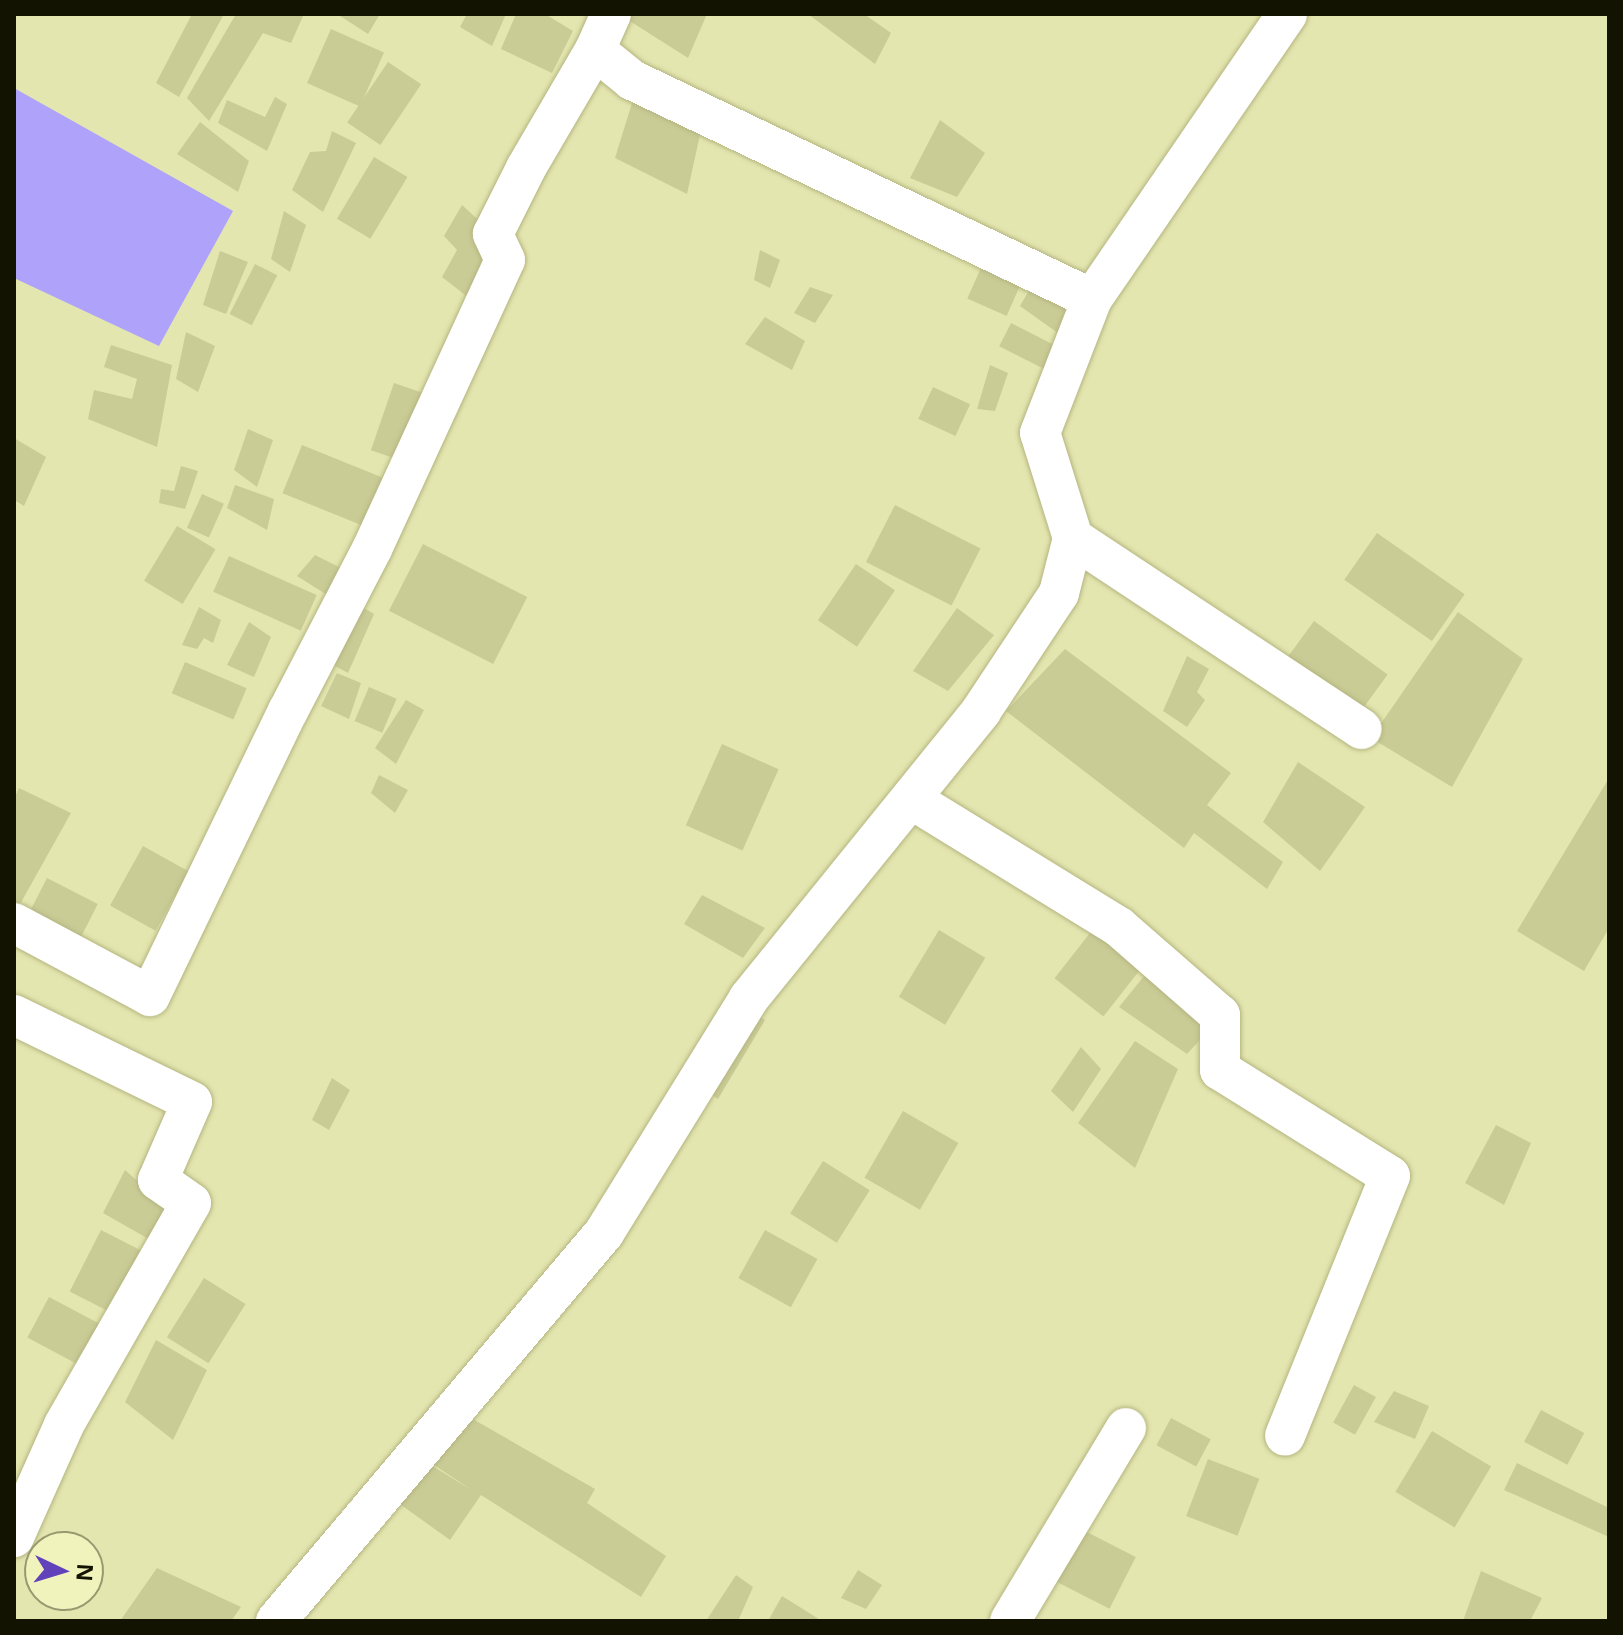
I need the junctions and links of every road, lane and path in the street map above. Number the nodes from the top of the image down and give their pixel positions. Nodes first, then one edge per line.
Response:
1 (611, 14) edge
2 (1287, 14) edge
3 (595, 50) junction
4 (1092, 299) junction
5 (1073, 538) junction
6 (1362, 729) dead end
7 (911, 799) junction
8 (14, 923) edge
9 (14, 1015) edge
10 (1126, 1428) dead end
11 (1285, 1436) dead end
12 (14, 1537) edge
13 (276, 1621) edge
14 (1010, 1621) edge

1 - 3 street
2 - 4 street
3 - 4 street
3 - 8 street
4 - 5 street
5 - 6 street
5 - 7 street
7 - 11 street
7 - 13 street
9 - 12 street
10 - 14 street

